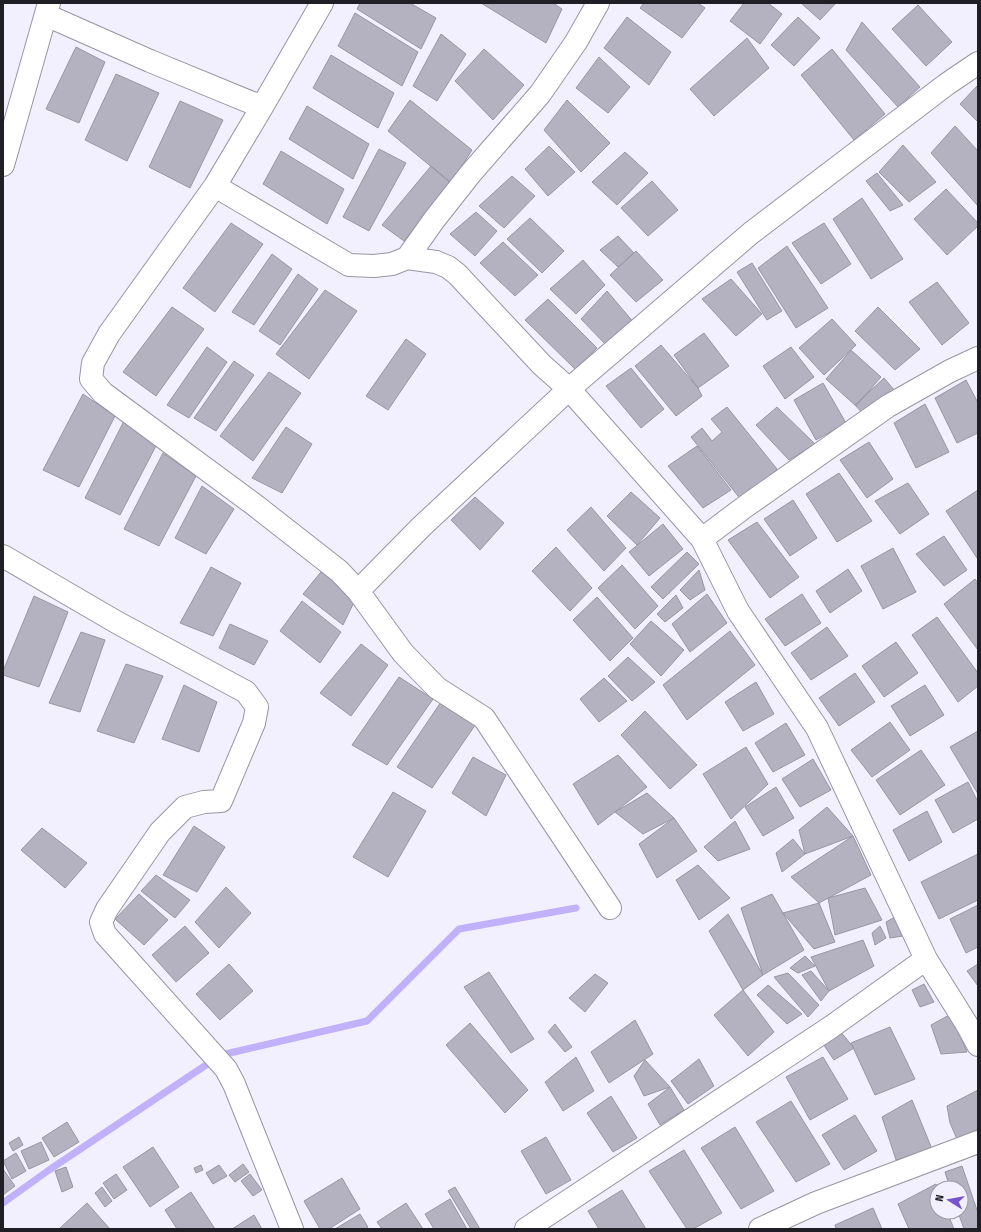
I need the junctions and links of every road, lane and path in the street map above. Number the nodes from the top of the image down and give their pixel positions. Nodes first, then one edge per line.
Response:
1 (322, 3) edge
2 (598, 3) edge
3 (48, 9) edge
4 (978, 63) edge
5 (262, 107) junction
6 (3, 165) edge
7 (215, 186) junction
8 (407, 258) junction
9 (978, 358) edge
10 (569, 389) junction
11 (702, 539) junction
12 (3, 556) edge
13 (358, 590) junction
14 (610, 908) dead end
15 (926, 958) junction
16 (978, 1045) edge
17 (978, 1142) edge
18 (535, 1227) edge
19 (292, 1229) edge
20 (760, 1229) edge

1 - 5 street
2 - 8 street
3 - 5 street
3 - 6 street
4 - 10 street
5 - 7 street
7 - 8 street
7 - 13 street
8 - 10 street
9 - 11 street
10 - 11 street
10 - 13 street
11 - 15 street
12 - 19 street
13 - 14 street
15 - 16 street
15 - 18 street
17 - 20 street

